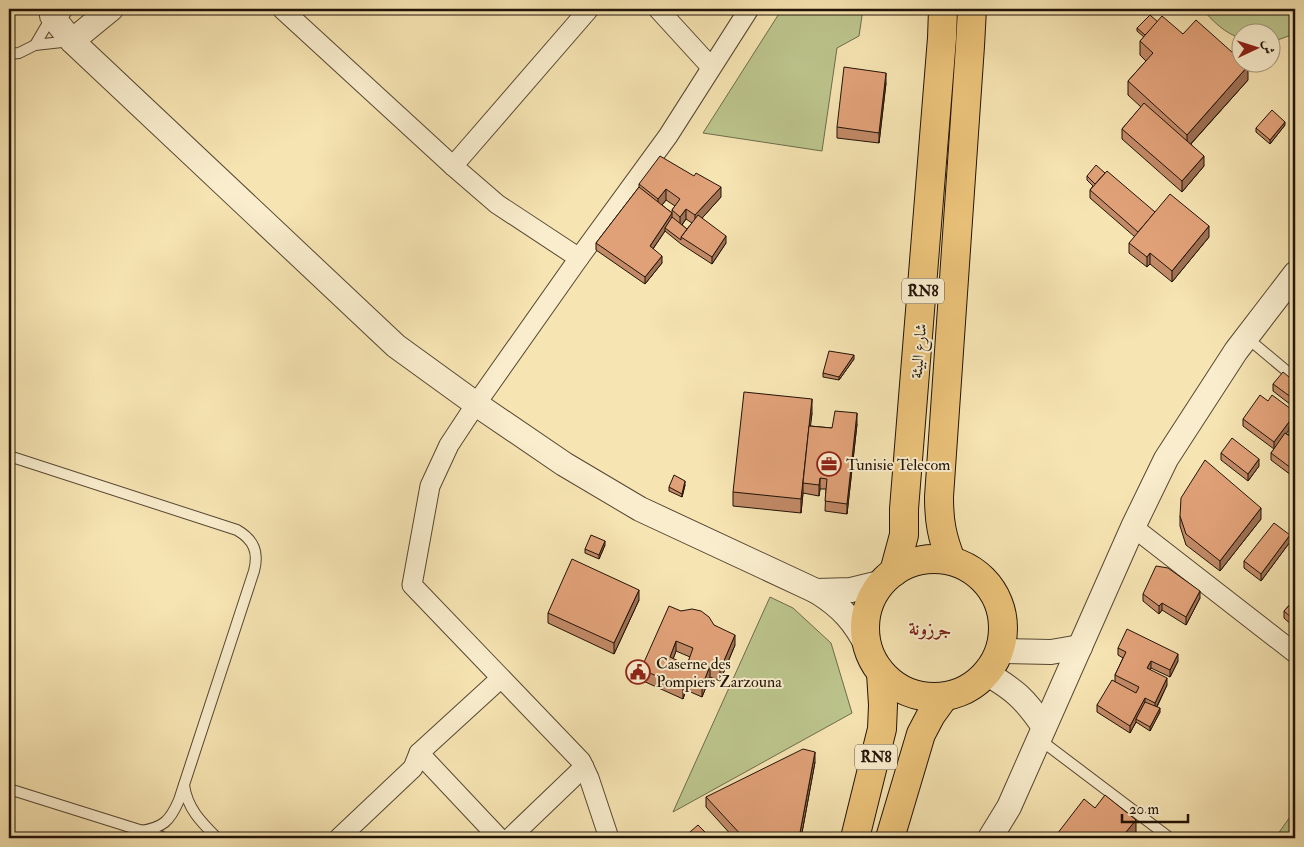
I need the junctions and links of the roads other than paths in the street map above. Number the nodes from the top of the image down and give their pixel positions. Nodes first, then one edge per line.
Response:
1 (111, 9) edge
2 (282, 9) edge
3 (589, 9) edge
4 (658, 9) edge
5 (749, 9) edge
6 (943, 9) edge
7 (972, 9) edge
8 (56, 12) edge
9 (72, 41) junction
10 (36, 45) junction
11 (9, 54) edge
12 (711, 67) junction
13 (453, 166) junction
14 (579, 258) junction
15 (1295, 274) edge
16 (1246, 337) junction
17 (1295, 378) edge
18 (476, 404) junction
19 (9, 456) edge
20 (1133, 527) junction
21 (951, 560) junction
22 (889, 577) junction
23 (816, 591) junction
24 (1080, 647) junction
25 (868, 648) junction
26 (1295, 653) edge
27 (992, 662) junction
28 (881, 673) junction
29 (501, 678) junction
30 (944, 697) junction
31 (1041, 733) junction
32 (419, 753) junction
33 (584, 767) junction
34 (184, 783) junction
35 (9, 789) edge
36 (140, 831) junction
37 (165, 838) edge
38 (217, 838) edge
39 (339, 838) edge
40 (499, 838) edge
41 (510, 838) edge
42 (609, 838) edge
43 (855, 838) edge
44 (890, 838) edge
45 (990, 838) edge
46 (1170, 838) edge

1 - 9 street
2 - 13 street
3 - 13 street
4 - 12 street
5 - 12 street
6 - 22 main road, شارع البيئة / RN8
7 - 21 main road, شارع البيئة / RN8
8 - 9 street
8 - 10 lane
9 - 10 lane
9 - 18 street
10 - 11 lane
12 - 14 street
13 - 14 street
14 - 18 street
15 - 16 street
16 - 17 lane
16 - 20 street
18 - 23 street
18 - 29 street
19 - 34 lane
20 - 24 street
20 - 26 street
21 - 22 main road
21 - 27 main road
22 - 23 street
22 - 25 main road, RN8
23 - 25 street
24 - 27 street
24 - 31 street
25 - 28 main road, RN8
27 - 30 main road, RN8
27 - 31 street
28 - 30 main road, RN8
28 - 43 main road, RN8
29 - 32 street
29 - 33 street
30 - 44 main road, RN8
31 - 45 street
31 - 46 lane
32 - 39 street
32 - 40 street
33 - 41 street
33 - 42 street
34 - 36 lane
34 - 38 lane
35 - 36 lane
36 - 37 lane

